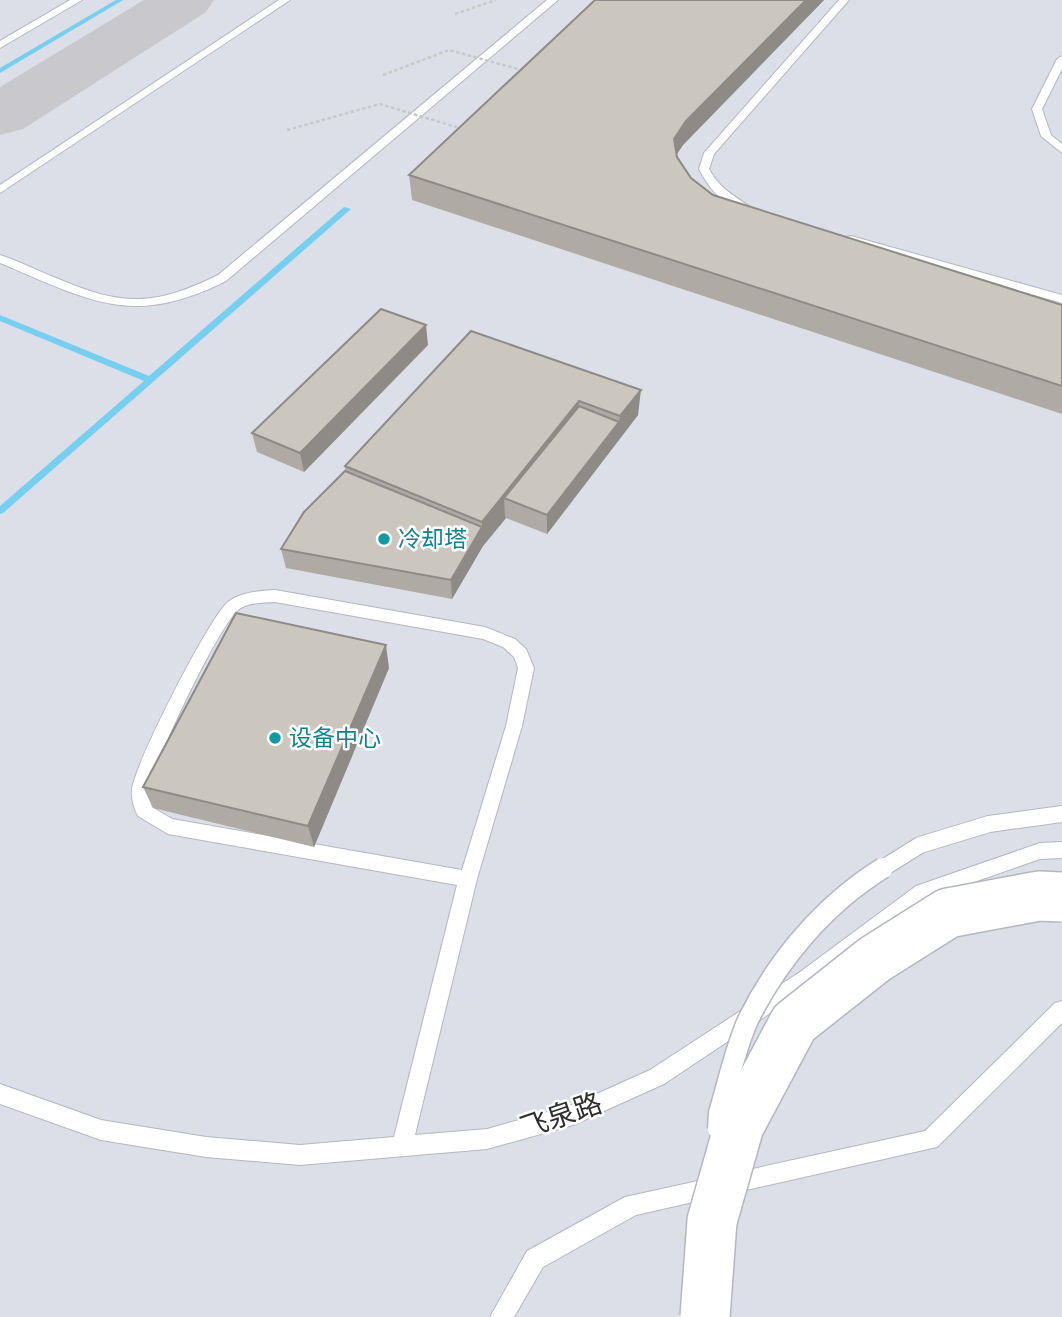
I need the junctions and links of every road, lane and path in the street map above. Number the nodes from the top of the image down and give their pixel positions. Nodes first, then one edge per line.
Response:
1 (77, 0) edge
2 (285, 0) edge
3 (496, 0) edge
4 (553, 0) edge
5 (844, 0) edge
6 (455, 14) dead end
7 (0, 45) edge
8 (1062, 59) edge
9 (526, 72) edge
10 (383, 75) dead end
11 (287, 130) dead end
12 (465, 130) edge
13 (1062, 150) edge
14 (0, 190) edge
15 (752, 211) edge
16 (833, 234) edge
17 (0, 260) edge
18 (1062, 299) edge
19 (1062, 814) edge
20 (1062, 850) edge
21 (468, 879) junction
22 (1062, 897) edge
23 (1062, 1010) edge
24 (0, 1094) edge
25 (401, 1148) junction
26 (712, 1221) junction
27 (501, 1317) edge
28 (705, 1317) edge

1 - 7 lane
2 - 14 lane
3 - 6 path
4 - 17 lane
5 - 15 lane
8 - 13 lane
9 - 10 path, bridge
11 - 12 path, bridge
16 - 18 lane
19 - 26 lane, bridge
20 - 25 lane, 飞泉路
21 - 21 lane
21 - 25 lane
22 - 26 street, bridge
23 - 27 lane
24 - 25 lane, 飞泉路
26 - 28 street, bridge

